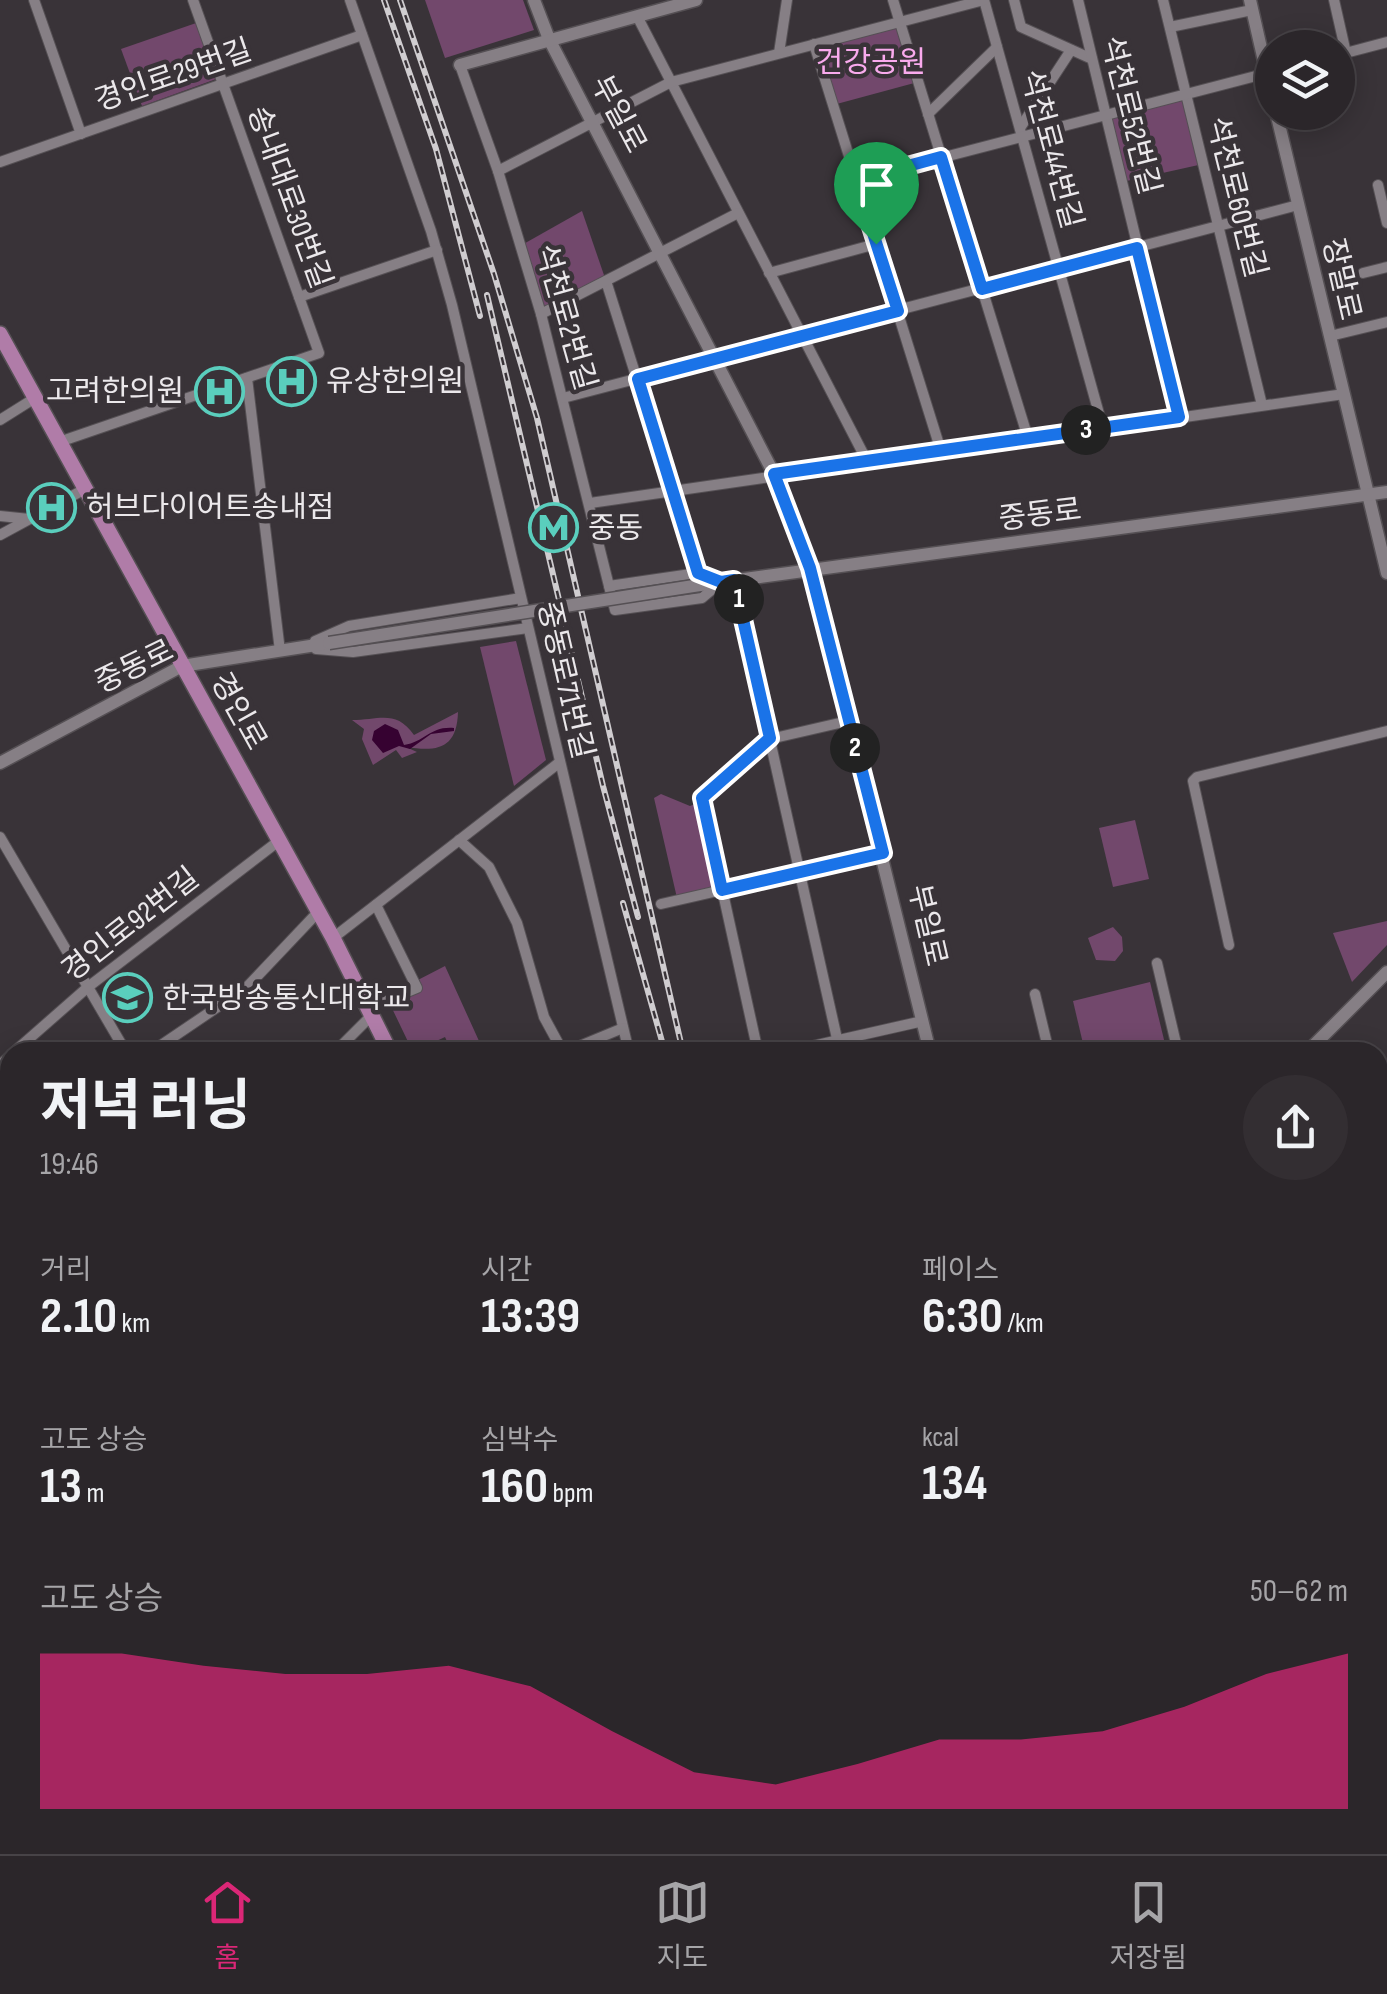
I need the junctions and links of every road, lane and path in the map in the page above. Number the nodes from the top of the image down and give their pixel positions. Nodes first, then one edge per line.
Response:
1 (34, 0) edge
2 (194, 0) edge
3 (350, 0) edge
4 (534, 0) edge
5 (696, 0) edge
6 (787, 0) edge
7 (893, 0) edge
8 (984, 0) edge
9 (1014, 0) edge
10 (1078, 0) edge
11 (1163, 0) edge
12 (1334, 0) edge
13 (1251, 5) edge
14 (638, 16) junction
15 (899, 22) junction
16 (1170, 27) junction
17 (1258, 30) edge
18 (1338, 30) edge
19 (362, 35) junction
20 (549, 39) junction
21 (1387, 42) edge
22 (814, 44) junction
23 (998, 48) junction
24 (1071, 50) junction
25 (1355, 51) edge
26 (779, 53) junction
27 (1092, 59) junction
28 (460, 65) joint
29 (1255, 76) edge
30 (670, 82) junction
31 (224, 84) junction
32 (1186, 94) junction
33 (928, 114) junction
34 (1106, 116) junction
35 (592, 122) junction
36 (1280, 130) edge
37 (1021, 132) junction
38 (82, 134) junction
39 (941, 157) junction
40 (0, 162) edge
41 (498, 171) junction
42 (856, 180) junction
43 (1378, 184) dead end
44 (1298, 205) junction
45 (738, 213) junction
46 (1387, 223) edge
47 (1218, 226) junction
48 (876, 244) junction
49 (1137, 248) junction
50 (436, 250) junction
51 (661, 252) junction
52 (1387, 267) edge
53 (1058, 268) junction
54 (770, 273) junction
55 (1362, 273) dead end
56 (606, 281) junction
57 (982, 289) junction
58 (299, 297) junction
59 (898, 311) junction
60 (541, 314) junction
61 (1387, 322) edge
62 (0, 334) edge
63 (802, 336) junction
64 (1330, 336) junction
65 (718, 359) junction
66 (248, 378) junction
67 (638, 379) junction
68 (1344, 394) junction
69 (35, 398) junction
70 (563, 398) junction
71 (1262, 406) junction
72 (1179, 417) junction
73 (0, 420) edge
74 (1103, 428) junction
75 (1028, 438) junction
76 (60, 442) junction
77 (941, 450) junction
78 (867, 461) junction
79 (774, 474) junction
80 (85, 489) junction
81 (672, 490) junction
82 (1387, 492) edge
83 (1368, 497) junction
84 (590, 502) junction
85 (0, 516) edge
86 (29, 520) junction
87 (0, 535) edge
88 (810, 568) junction
89 (1387, 573) edge
90 (699, 579) junction
91 (728, 581) junction
92 (609, 586) junction
93 (521, 598) junction
94 (528, 628) junction
95 (300, 648) junction
96 (280, 650) junction
97 (182, 666) junction
98 (848, 721) junction
99 (1387, 730) edge
100 (770, 738) junction
101 (560, 762) junction
102 (0, 764) edge
103 (0, 837) edge
104 (280, 840) junction
105 (458, 840) junction
106 (883, 853) junction
107 (800, 871) junction
108 (722, 890) junction
109 (376, 904) junction
110 (661, 904) dead end
111 (318, 911) junction
112 (333, 938) junction
113 (1230, 945) dead end
114 (1158, 963) dead end
115 (1387, 972) edge
116 (88, 987) junction
117 (1035, 994) dead end
118 (371, 1012) junction
119 (923, 1022) junction
120 (623, 1028) junction
121 (26, 1042) edge
122 (120, 1042) edge
123 (166, 1042) edge
124 (344, 1042) edge
125 (385, 1042) edge
126 (558, 1042) edge
127 (589, 1042) edge
128 (626, 1042) edge
129 (756, 1042) edge
130 (838, 1042) edge
131 (853, 1042) edge
132 (928, 1042) edge
133 (1047, 1042) edge
134 (1176, 1042) edge
135 (1317, 1042) edge

1 - 38 street
2 - 31 street, 송내대로30번길
3 - 19 street, 중동로71번길
4 - 20 street, 부일로
5 - 14 street
6 - 26 street
7 - 15 street
8 - 15 street
8 - 23 street, 석천로44번길
9 - 24 street
10 - 27 street, 석천로52번길
11 - 16 street, 석천로60번길
12 - 18 street
13 - 16 street
13 - 17 street
14 - 20 street
14 - 30 street
15 - 22 street
15 - 33 street
16 - 32 street, 석천로60번길
19 - 31 street, 경인로29번길
19 - 50 street, 중동로71번길
20 - 28 street
20 - 35 street, 부일로
21 - 25 street
22 - 26 street
22 - 42 street
23 - 33 street
23 - 37 street, 석천로44번길
24 - 27 street
24 - 37 street
26 - 30 street
27 - 34 street, 석천로52번길
28 - 41 street, 석천로2번길
29 - 32 street
30 - 35 street
30 - 45 street
31 - 38 street, 경인로29번길
31 - 58 street, 송내대로30번길
32 - 34 street
32 - 47 street, 석천로60번길
33 - 39 street
34 - 37 street
34 - 49 street, 석천로52번길
35 - 41 street
35 - 51 street, 부일로
36 - 44 street, 장말로
37 - 39 street
37 - 53 street, 석천로44번길
38 - 40 street, 경인로29번길
39 - 42 street
39 - 57 street
41 - 60 street, 석천로2번길
42 - 48 street
43 - 46 street
44 - 47 street
44 - 64 street, 장말로
45 - 51 street
45 - 54 street
47 - 49 street
47 - 71 street, 석천로60번길
48 - 54 street
48 - 59 street
49 - 53 street
49 - 72 street, 석천로52번길
50 - 58 street
50 - 93 street, 중동로71번길
51 - 56 street
51 - 65 street, 부일로
52 - 55 street
53 - 57 street
53 - 74 street, 석천로44번길
54 - 63 street
56 - 60 street
56 - 67 street
57 - 59 street
57 - 75 street
58 - 66 street, 송내대로30번길
59 - 63 street
59 - 77 street
60 - 70 street, 석천로2번길
61 - 64 street
62 - 69 main road, 경인로
63 - 65 street
63 - 78 street
64 - 68 street, 장말로
65 - 67 street
65 - 79 street, 부일로
66 - 76 street
66 - 96 street
67 - 70 street
67 - 81 street
68 - 71 street
68 - 83 street, 장말로
69 - 73 street
69 - 76 main road, 경인로
70 - 84 street, 석천로2번길
71 - 72 street
72 - 74 street
74 - 75 street
75 - 77 street
76 - 80 main road, 경인로
77 - 78 street
78 - 79 street
79 - 81 street
79 - 88 street, 부일로
80 - 86 street
80 - 97 main road, 경인로
81 - 84 street
81 - 90 street
82 - 83 street, 중동로
83 - 88 street, 중동로
83 - 89 street, 장말로
84 - 92 street, 석천로2번길
85 - 86 street
86 - 87 street
88 - 91 street, 중동로
88 - 98 street, 부일로
90 - 91 street, 중동로
90 - 92 street
90 - 95 street, 중동로, bridge
91 - 92 street
91 - 100 street
93 - 94 street, 중동로71번길
93 - 95 street, 중동로
94 - 95 street, 중동로
94 - 101 street, 중동로71번길
95 - 96 street, 중동로
96 - 97 street, 중동로
97 - 102 street, 중동로
97 - 104 main road, 경인로
98 - 100 street
98 - 106 street, 부일로
99 - 113 street
100 - 107 street
100 - 108 street
101 - 105 street
101 - 120 street, 중동로71번길
103 - 116 street
104 - 111 main road, 경인로
104 - 116 street, 경인로92번길
105 - 109 street
105 - 126 street
106 - 107 street
106 - 119 street, 부일로
107 - 108 street
107 - 130 street
108 - 110 street
108 - 129 street
109 - 112 street
109 - 118 street
111 - 112 main road, 경인로
111 - 123 street
112 - 118 main road, 경인로
114 - 134 street
115 - 135 street
116 - 121 street, 경인로92번길
116 - 122 street
117 - 133 street
118 - 124 street
118 - 125 main road, 경인로
119 - 131 street
119 - 132 street, 부일로
120 - 127 street
120 - 128 street, 중동로71번길

